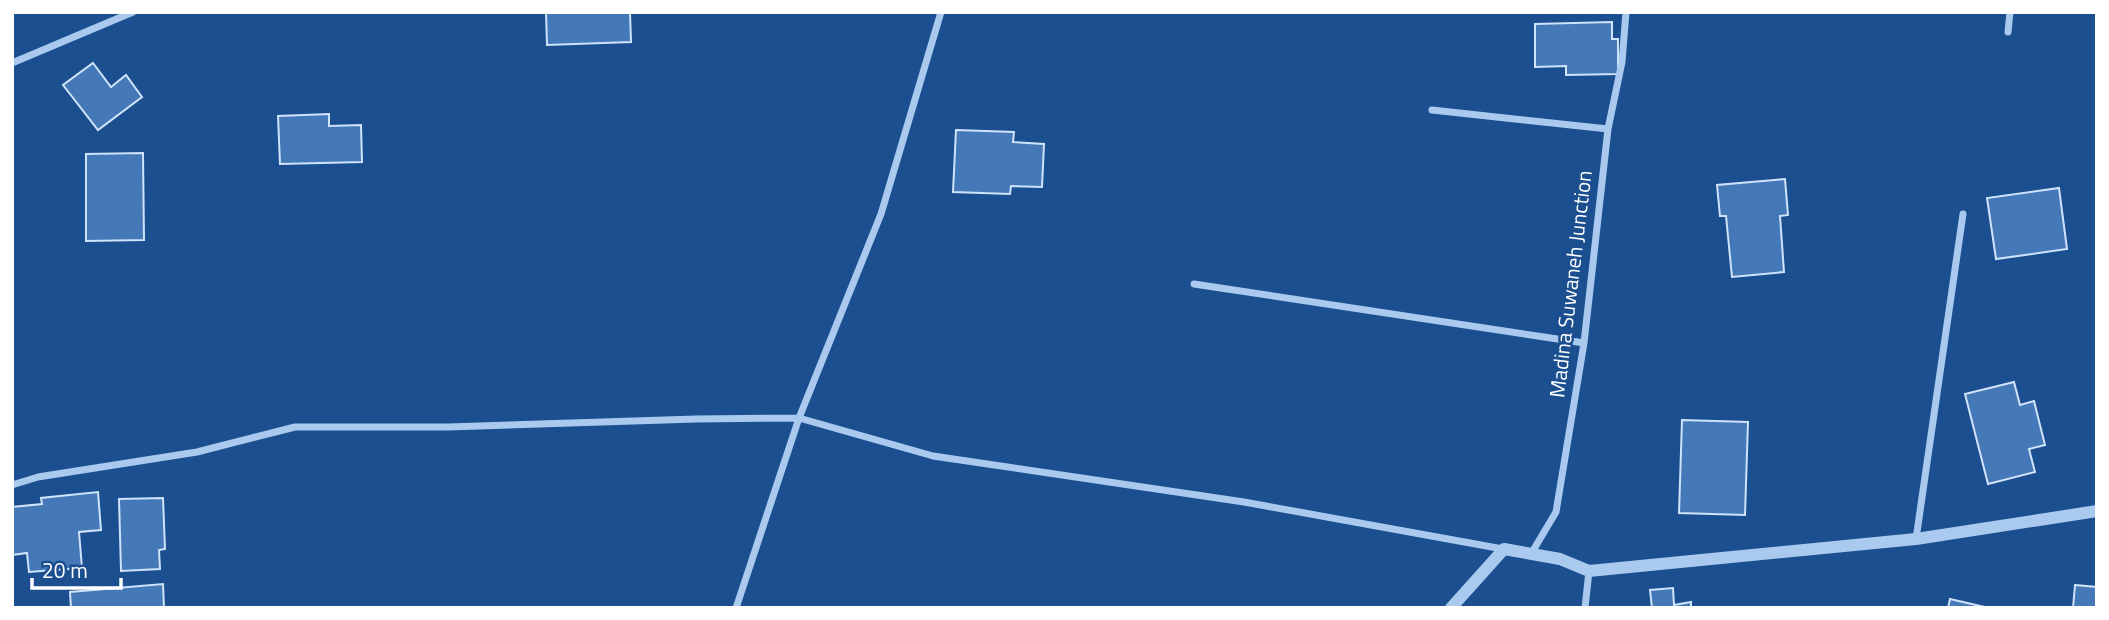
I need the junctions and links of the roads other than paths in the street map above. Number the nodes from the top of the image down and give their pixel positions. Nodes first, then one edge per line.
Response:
1 (133, 12) edge
2 (941, 12) edge
3 (1626, 12) edge
4 (2010, 12) edge
5 (2008, 32) dead end
6 (12, 63) edge
7 (1432, 110) dead end
8 (1608, 129) junction
9 (1964, 214) dead end
10 (1194, 284) dead end
11 (1584, 343) junction
12 (799, 418) junction
13 (12, 485) edge
14 (2097, 511) edge
15 (1916, 539) junction
16 (1504, 549) junction
17 (1531, 554) junction
18 (1589, 571) junction
19 (736, 608) edge
20 (1451, 608) edge
21 (1585, 608) edge

1 - 6 street
2 - 12 street
3 - 8 street, Madina Suwaneh Junction
4 - 5 street
7 - 8 street
8 - 11 street, Madina Suwaneh Junction
9 - 15 street
10 - 11 street
11 - 17 street, Madina Suwaneh Junction
12 - 13 street
12 - 16 street
12 - 19 street
14 - 15 street
15 - 18 street
16 - 17 street
16 - 20 street
17 - 18 street
18 - 21 street

